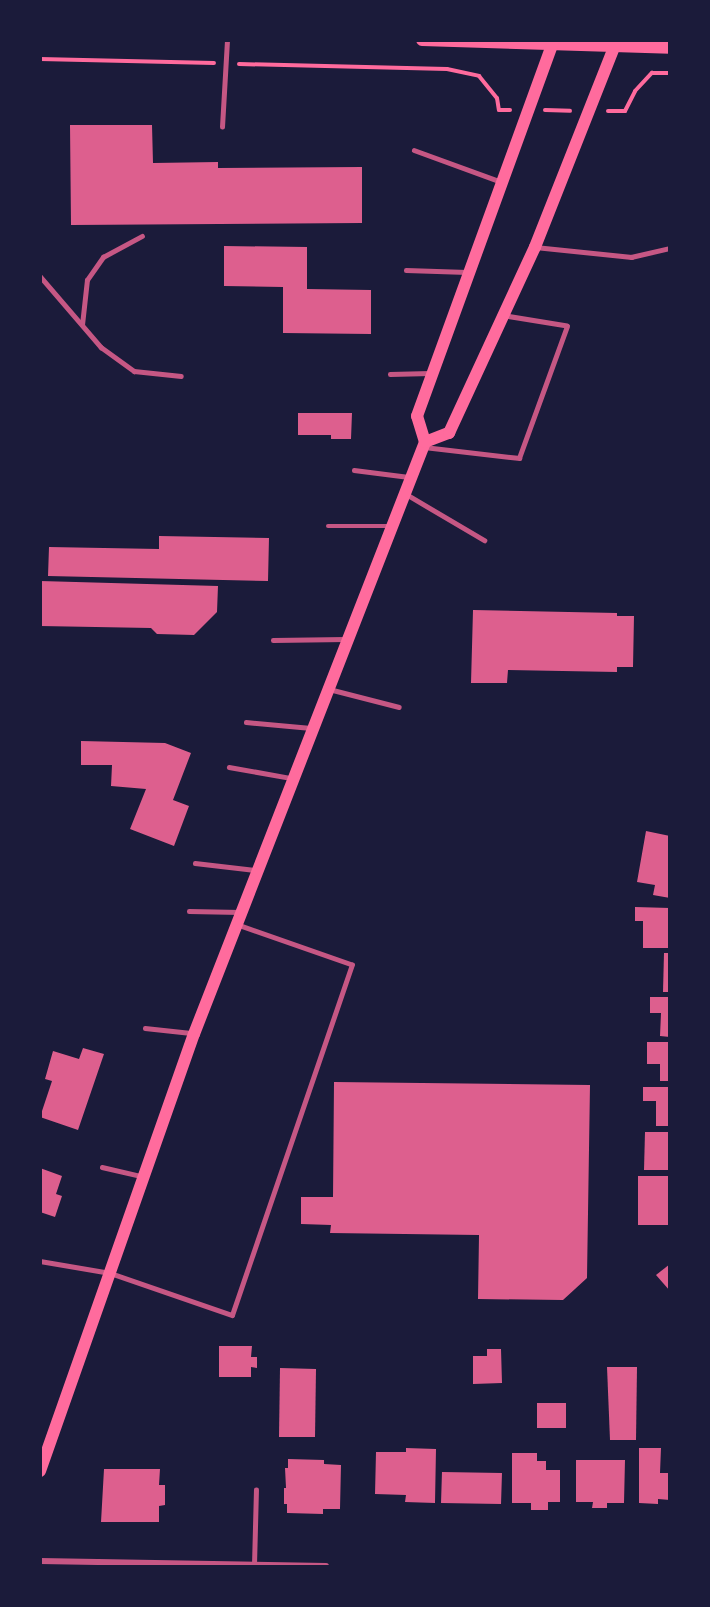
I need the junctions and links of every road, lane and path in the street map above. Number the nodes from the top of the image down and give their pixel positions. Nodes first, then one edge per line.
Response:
1 (227, 40) edge
2 (422, 40) edge
3 (554, 42) edge
4 (616, 43) edge
5 (669, 48) edge
6 (40, 59) edge
7 (190, 62) dead end
8 (254, 64) dead end
9 (669, 73) edge
10 (499, 110) dead end
11 (553, 111) dead end
12 (565, 111) dead end
13 (625, 111) dead end
14 (222, 127) dead end
15 (414, 150) dead end
16 (503, 182) junction
17 (142, 236) dead end
18 (536, 247) junction
19 (669, 248) edge
20 (406, 270) dead end
21 (470, 272) junction
22 (40, 276) edge
23 (503, 316) junction
24 (82, 325) junction
25 (432, 373) junction
26 (390, 374) dead end
27 (181, 376) dead end
28 (424, 445) junction
29 (354, 470) dead end
30 (412, 477) junction
31 (406, 493) junction
32 (328, 526) dead end
33 (393, 526) junction
34 (484, 540) dead end
35 (348, 639) junction
36 (273, 640) dead end
37 (329, 689) junction
38 (399, 707) dead end
39 (246, 722) dead end
40 (314, 728) junction
41 (229, 767) dead end
42 (294, 778) junction
43 (195, 862) dead end
44 (258, 871) junction
45 (189, 911) dead end
46 (242, 912) junction
47 (237, 924) junction
48 (145, 1028) dead end
49 (194, 1034) junction
50 (102, 1167) dead end
51 (144, 1177) junction
52 (40, 1261) edge
53 (110, 1273) junction
54 (40, 1471) edge
55 (256, 1491) dead end
56 (40, 1562) edge
57 (254, 1565) edge
58 (326, 1566) edge

1 - 14 lane
2 - 3 main road
3 - 4 main road
3 - 16 main road
4 - 5 main road
4 - 18 main road
6 - 7 path
8 - 10 path
9 - 13 path
11 - 12 path
15 - 16 lane
16 - 21 main road
17 - 24 lane
18 - 19 lane
18 - 23 main road
20 - 21 lane
21 - 25 main road
22 - 24 lane
23 - 28 main road
23 - 28 lane
24 - 27 lane
25 - 26 lane
25 - 28 main road
28 - 30 main road
29 - 30 lane
30 - 31 main road
31 - 33 main road
31 - 34 lane
32 - 33 lane
33 - 35 main road
35 - 36 lane
35 - 37 main road
37 - 38 lane
37 - 40 main road
39 - 40 lane
40 - 42 main road
41 - 42 lane
42 - 44 main road
43 - 44 lane
44 - 46 main road
45 - 46 lane
46 - 47 main road
47 - 49 main road
47 - 53 lane
48 - 49 lane
49 - 51 main road
50 - 51 lane
51 - 53 main road
52 - 53 lane
53 - 54 main road
55 - 57 lane
56 - 57 street
57 - 58 street

